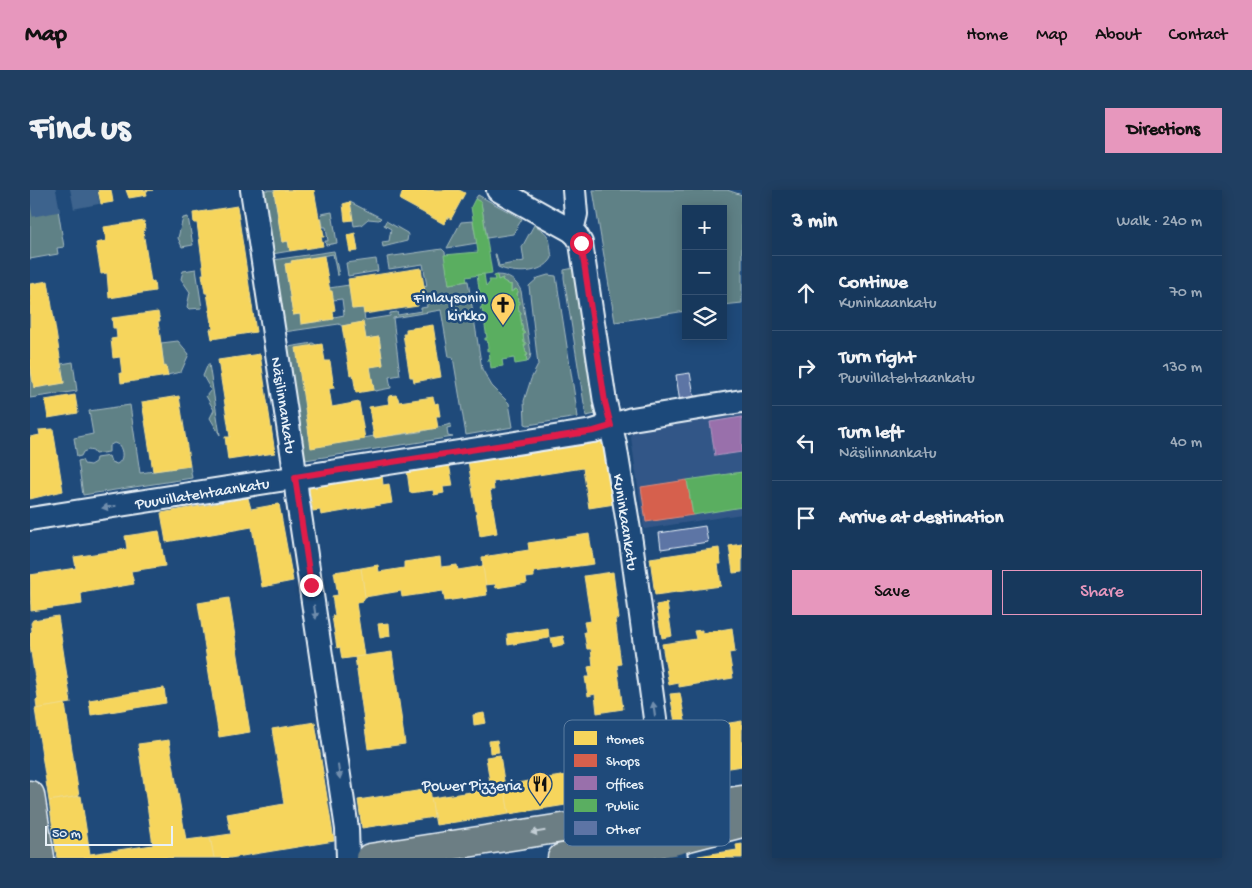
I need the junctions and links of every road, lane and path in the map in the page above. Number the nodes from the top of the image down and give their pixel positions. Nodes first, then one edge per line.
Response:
1 (252, 190) edge
2 (498, 190) edge
3 (574, 190) edge
4 (572, 231) junction
5 (742, 401) edge
6 (611, 426) junction
7 (295, 477) junction
8 (30, 519) edge
9 (655, 720) edge
10 (30, 795) edge
11 (742, 823) edge
12 (564, 828) edge
13 (730, 828) edge
14 (675, 849) edge
15 (40, 858) edge
16 (348, 858) edge
17 (370, 858) edge
18 (562, 858) edge

1 - 7 street, Näsilinnankatu
2 - 4 street
3 - 4 street
4 - 6 street, Kuninkaankatu
5 - 6 street, Puuvillatehtaankatu
6 - 7 street, Puuvillatehtaankatu
9 -> 6 street, Kuninkaankatu
7 -> 8 street, Puuvillatehtaankatu
7 -> 16 street, Näsilinnankatu
10 - 15 main road
11 - 13 main road
12 -> 17 main road
14 - 18 main road

